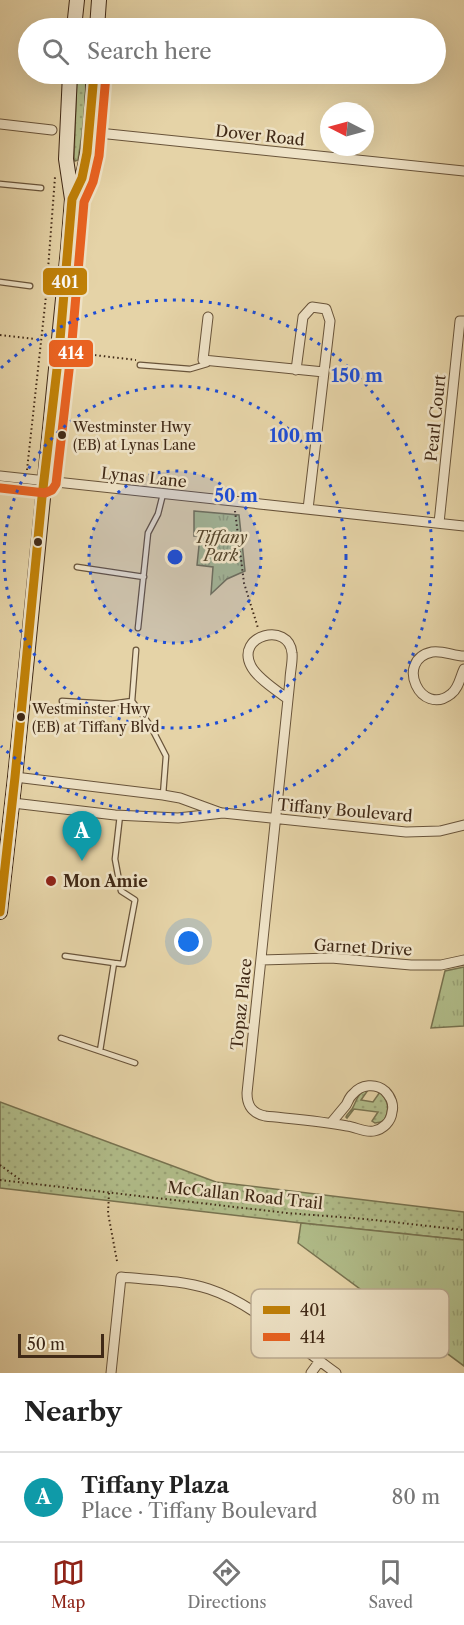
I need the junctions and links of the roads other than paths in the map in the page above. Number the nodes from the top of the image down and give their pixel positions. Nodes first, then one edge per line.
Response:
1 (77, 0) edge
2 (99, 0) edge
3 (75, 18) edge
4 (98, 18) edge
5 (70, 84) edge
6 (93, 84) edge
7 (0, 124) edge
8 (52, 129) dead end
9 (89, 132) junction
10 (464, 171) edge
11 (0, 184) edge
12 (41, 188) dead end
13 (72, 199) junction
14 (0, 282) edge
15 (30, 286) dead end
16 (208, 317) dead end
17 (464, 321) edge
18 (213, 362) junction
19 (140, 365) dead end
20 (296, 370) junction
21 (324, 372) junction
22 (0, 476) edge
23 (44, 481) junction
24 (163, 494) junction
25 (308, 509) junction
26 (439, 523) junction
27 (464, 526) edge
28 (77, 567) dead end
29 (144, 577) junction
30 (138, 628) dead end
31 (136, 650) dead end
32 (464, 656) edge
33 (464, 669) edge
34 (288, 699) junction
35 (62, 701) dead end
36 (132, 701) junction
37 (15, 777) junction
38 (163, 795) junction
39 (13, 803) junction
40 (223, 813) junction
41 (120, 815) junction
42 (275, 819) junction
43 (464, 825) edge
44 (0, 912) edge
45 (64, 957) dead end
46 (261, 960) junction
47 (464, 960) edge
48 (114, 963) junction
49 (61, 1038) dead end
50 (100, 1051) junction
51 (135, 1063) dead end
52 (331, 1123) junction
53 (251, 1310) edge
54 (314, 1358) edge
55 (319, 1362) junction
56 (111, 1373) edge
57 (311, 1373) edge
58 (336, 1373) edge

1 - 3 main road
2 - 4 main road
5 - 13 main road
6 - 9 main road
7 - 8 street
9 - 10 street, Dover Road
9 - 13 main road
11 - 12 lane
13 - 23 main road
14 - 15 lane
16 - 18 street
17 - 26 street, Pearl Court
18 - 19 lane
18 - 20 street
20 - 21 street
20 - 21 street
21 - 25 street
22 - 23 street, Lynas Lane
23 - 24 street, Lynas Lane
23 - 37 main road
24 - 25 street, Lynas Lane
24 - 29 lane
25 - 26 street, Lynas Lane
26 - 27 street, Lynas Lane
28 - 29 lane
29 - 30 lane
31 - 36 lane
32 - 33 street
34 - 34 street, Topaz Place
34 - 42 street, Topaz Place
35 - 36 lane
36 - 38 lane
37 - 38 street, Tiffany Boulevard
37 - 39 main road
38 - 40 street, Tiffany Boulevard
39 - 41 street, Tiffany Boulevard
39 - 44 main road
40 - 41 street, Tiffany Boulevard
40 - 42 street, Tiffany Boulevard
41 - 48 lane
42 - 43 street, Tiffany Boulevard
42 - 46 street, Topaz Place
45 - 48 lane
46 - 47 street, Garnet Drive
46 - 52 street, Topaz Place
48 - 50 lane
49 - 50 lane
50 - 51 lane
52 - 52 street, Topaz Place
53 - 56 street
54 - 55 street
55 - 57 street
55 - 58 street

